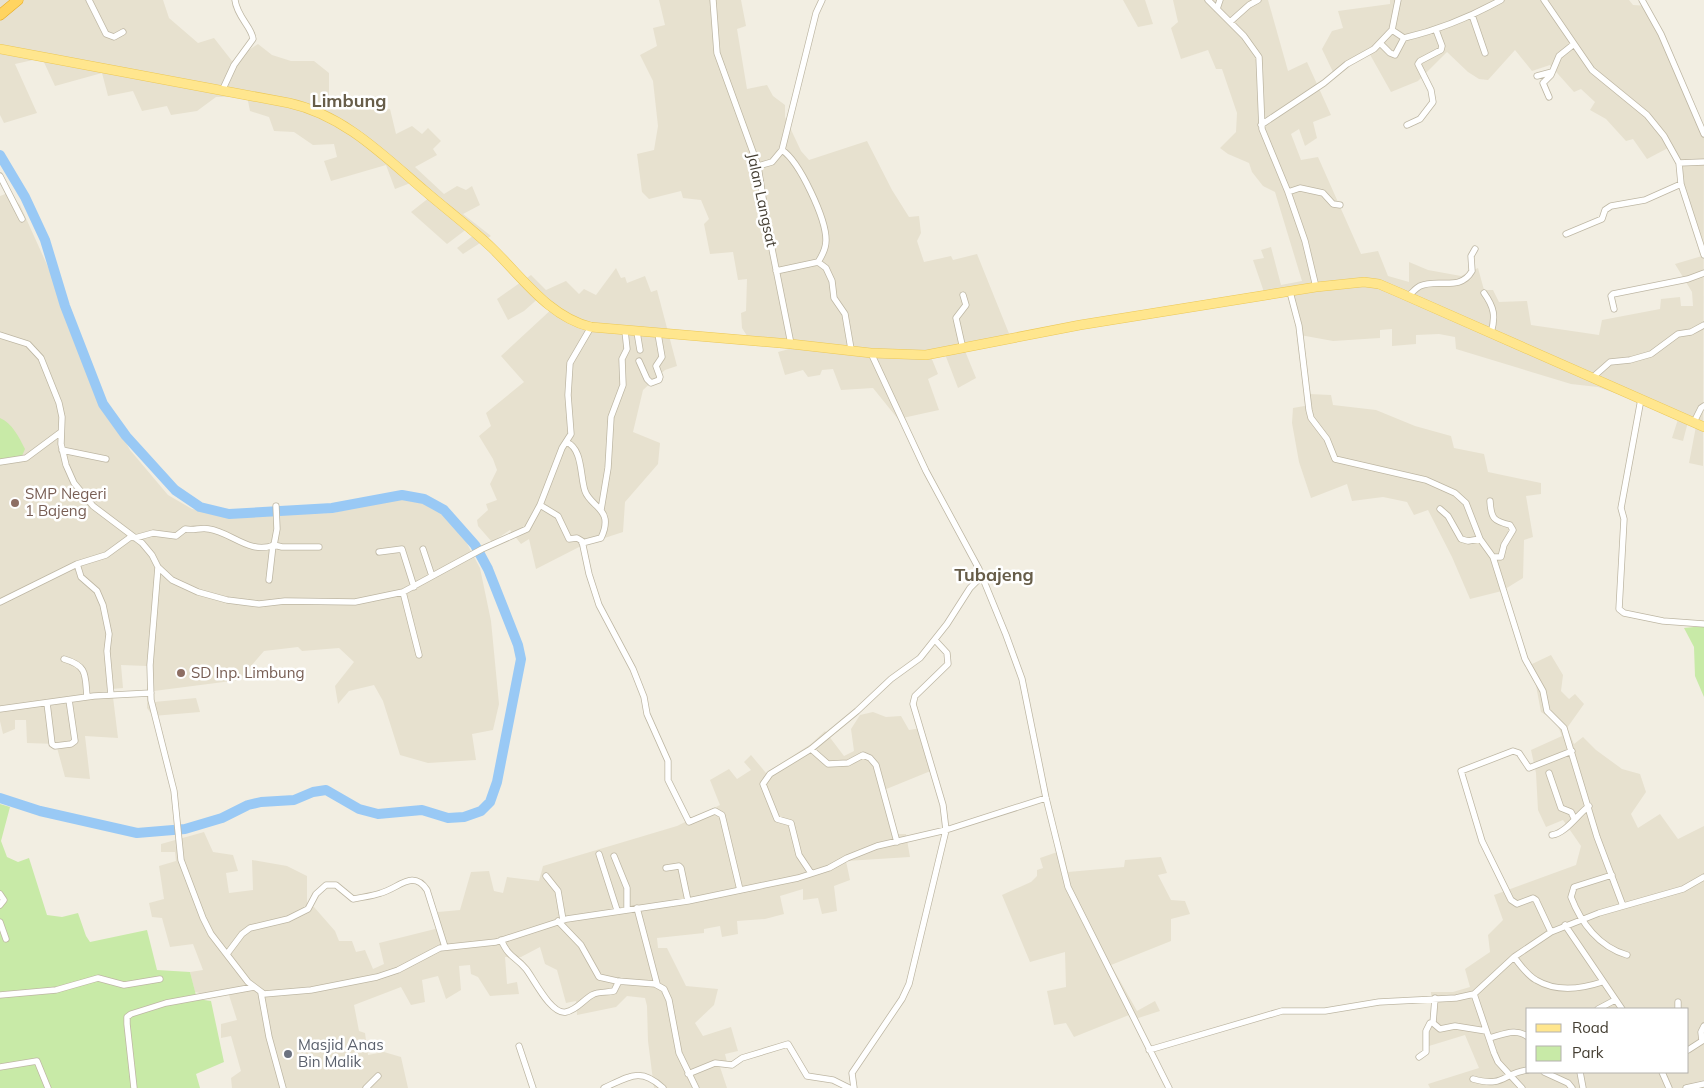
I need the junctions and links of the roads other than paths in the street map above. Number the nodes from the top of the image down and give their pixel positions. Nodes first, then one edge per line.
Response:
1 (18, 0) edge
2 (89, 0) edge
3 (235, 0) edge
4 (713, 0) edge
5 (822, 0) edge
6 (1208, 0) edge
7 (1220, 0) edge
8 (1258, 0) edge
9 (1398, 0) edge
10 (1501, 0) edge
11 (1544, 0) edge
12 (1642, 0) edge
13 (1217, 9) junction
14 (0, 15) edge
15 (1472, 15) junction
16 (1230, 22) junction
17 (1392, 30) junction
18 (1436, 30) junction
19 (123, 32) dead end
20 (1404, 38) junction
21 (1380, 43) junction
22 (1574, 44) junction
23 (0, 48) edge
24 (1485, 53) dead end
25 (1552, 72) junction
26 (1537, 76) dead end
27 (222, 91) junction
28 (1549, 97) dead end
29 (1261, 125) junction
30 (1407, 125) dead end
31 (1704, 134) edge
32 (782, 150) junction
33 (1704, 162) edge
34 (1680, 163) junction
35 (758, 166) junction
36 (0, 176) edge
37 (1681, 184) junction
38 (1288, 192) junction
39 (1340, 205) dead end
40 (22, 220) dead end
41 (1566, 234) dead end
42 (1475, 249) dead end
43 (1704, 255) edge
44 (818, 262) junction
45 (776, 271) junction
46 (1704, 273) edge
47 (1316, 287) junction
48 (1290, 292) junction
49 (1484, 292) dead end
50 (963, 295) dead end
51 (1408, 296) junction
52 (1614, 309) dead end
53 (1704, 325) edge
54 (591, 328) junction
55 (625, 331) junction
56 (637, 332) junction
57 (1491, 333) junction
58 (658, 334) junction
59 (0, 335) edge
60 (791, 344) junction
61 (963, 349) junction
62 (640, 350) dead end
63 (851, 350) junction
64 (870, 353) junction
65 (639, 361) dead end
66 (1593, 378) junction
67 (1641, 399) junction
68 (1704, 406) edge
69 (1694, 422) junction
70 (1704, 427) edge
71 (61, 432) junction
72 (566, 442) junction
73 (62, 450) junction
74 (106, 459) dead end
75 (0, 462) edge
76 (1490, 501) dead end
77 (540, 505) junction
78 (277, 507) dead end
79 (1440, 508) dead end
80 (601, 510) junction
81 (134, 537) junction
82 (1480, 540) junction
83 (582, 543) junction
84 (274, 545) junction
85 (319, 547) dead end
86 (423, 549) dead end
87 (379, 552) dead end
88 (1492, 557) junction
89 (77, 564) junction
90 (158, 567) junction
91 (432, 576) junction
92 (982, 576) junction
93 (269, 580) dead end
94 (414, 587) junction
95 (403, 592) junction
96 (0, 602) edge
97 (1704, 624) edge
98 (935, 640) junction
99 (419, 655) dead end
100 (64, 659) dead end
101 (151, 693) junction
102 (112, 695) junction
103 (87, 697) junction
104 (69, 700) junction
105 (48, 703) junction
106 (0, 709) edge
107 (811, 749) junction
108 (1572, 752) junction
109 (1549, 773) dead end
110 (1046, 798) junction
111 (1589, 806) junction
112 (1574, 818) junction
113 (946, 830) junction
114 (1552, 835) dead end
115 (897, 842) junction
116 (599, 854) dead end
117 (614, 856) dead end
118 (666, 868) dead end
119 (811, 873) junction
120 (1612, 875) junction
121 (546, 876) dead end
122 (1704, 877) edge
123 (740, 890) junction
124 (0, 894) edge
125 (688, 901) junction
126 (0, 905) edge
127 (1623, 906) junction
128 (637, 908) junction
129 (626, 909) junction
130 (617, 910) junction
131 (1581, 919) junction
132 (561, 920) junction
133 (0, 922) edge
134 (1565, 925) junction
135 (1551, 932) junction
136 (6, 939) dead end
137 (501, 940) junction
138 (445, 947) junction
139 (227, 954) junction
140 (1627, 955) dead end
141 (1514, 957) junction
142 (160, 979) dead end
143 (619, 981) junction
144 (1602, 982) junction
145 (657, 984) junction
146 (254, 987) junction
147 (261, 993) junction
148 (1474, 994) junction
149 (0, 995) edge
150 (1435, 998) junction
151 (1615, 1000) junction
152 (1678, 1002) dead end
153 (1600, 1008) edge
154 (1621, 1008) edge
155 (1678, 1008) edge
156 (1433, 1022) junction
157 (1704, 1026) edge
158 (1486, 1031) junction
159 (1526, 1032) edge
160 (1489, 1038) junction
161 (520, 1046) dead end
162 (1689, 1049) edge
163 (1149, 1050) junction
164 (1419, 1057) dead end
165 (0, 1067) edge
166 (1526, 1071) edge
167 (1546, 1073) edge
168 (1580, 1073) edge
169 (1662, 1073) edge
170 (688, 1074) junction
171 (378, 1076) dead end
172 (1510, 1076) junction
173 (1473, 1079) dead end
174 (1704, 1084) edge
175 (48, 1088) edge
176 (134, 1088) edge
177 (283, 1088) edge
178 (366, 1088) edge
179 (533, 1088) edge
180 (604, 1088) edge
181 (663, 1088) edge
182 (696, 1088) edge
183 (849, 1088) edge
184 (854, 1088) edge
185 (1169, 1088) edge
186 (1522, 1088) edge
187 (1572, 1088) edge
188 (1583, 1088) edge
189 (1669, 1088) edge
190 (1686, 1088) edge

1 - 14 highway
2 - 19 street
3 - 27 street
4 - 35 street, Jalan Langsat
5 - 32 street
6 - 13 street
7 - 13 street
8 - 16 street
9 - 17 street
10 - 15 street
11 - 22 street
12 - 31 street
13 - 16 street
15 - 18 street
15 - 24 street
16 - 29 street
17 - 20 street
17 - 21 street
18 - 20 street
18 - 30 street
20 - 21 street
21 - 29 street
22 - 25 street
22 - 34 street
23 - 27 main road
25 - 26 street
25 - 28 street
27 - 54 main road
29 - 38 street
32 - 35 street
32 - 44 street
33 - 34 street
34 - 37 street
35 - 45 street, Jalan Langsat
36 - 40 street
37 - 41 street
37 - 43 street
38 - 39 street
38 - 47 street
42 - 51 street
44 - 45 street
44 - 63 street
45 - 60 street, Jalan Langsat
46 - 52 street
47 - 48 main road
47 - 51 main road
48 - 61 main road
48 - 82 street
49 - 57 street
50 - 61 street
51 - 57 main road
53 - 66 street
54 - 55 main road
54 - 72 street
55 - 56 main road
55 - 80 street
56 - 58 main road
56 - 62 street
57 - 66 main road
58 - 60 main road
58 - 65 street
59 - 71 street
60 - 63 main road
61 - 64 main road
63 - 64 main road
64 - 92 street
66 - 67 main road
67 - 69 main road
67 - 97 street
68 - 69 street
69 - 70 main road
71 - 73 street
71 - 75 street
72 - 77 street
72 - 80 street
73 - 74 street
73 - 81 street
76 - 88 street
77 - 83 street
77 - 91 street
78 - 84 street
79 - 82 street
80 - 83 street
81 - 84 street
81 - 89 street
81 - 90 street
82 - 88 street
83 - 123 street
84 - 85 street
84 - 93 street
86 - 91 street
87 - 94 street
88 - 108 street
89 - 96 street
89 - 102 street
90 - 95 street
90 - 101 street
91 - 94 street
92 - 98 street
92 - 110 street
94 - 95 street
95 - 99 street
98 - 107 street
98 - 113 street
100 - 103 street
101 - 102 street
101 - 139 street
102 - 103 street
103 - 104 street
104 - 105 street
104 - 105 street
105 - 106 street
107 - 115 street
107 - 119 street
108 - 111 street
108 - 135 street
109 - 112 street
110 - 113 street
110 - 163 street
111 - 112 street
111 - 120 street
112 - 114 street
113 - 115 street
113 - 184 street
115 - 119 street
116 - 130 street
117 - 129 street
118 - 125 street
119 - 123 street
120 - 127 street
120 - 131 street
121 - 132 street
122 - 127 street
123 - 125 street
124 - 126 street
125 - 128 street
127 - 131 street
128 - 129 street
128 - 145 street
129 - 130 street
130 - 132 street
131 - 134 street
131 - 140 street
132 - 137 street
132 - 143 street
133 - 136 street
134 - 135 street
134 - 144 street
135 - 141 street
137 - 138 street
137 - 143 street
138 - 139 street
138 - 147 street
139 - 146 street
141 - 144 street
141 - 148 street
142 - 149 street
143 - 145 street
144 - 151 street
145 - 170 street
146 - 147 street
146 - 176 street
147 - 177 street
148 - 150 street
148 - 158 street
150 - 156 street
150 - 163 street
151 - 153 street
151 - 154 street
152 - 155 street
156 - 158 street
156 - 164 street
157 - 162 street
158 - 160 street
159 - 160 street
160 - 172 street
161 - 179 street
163 - 185 street
165 - 175 street
166 - 172 street
167 - 187 street
168 - 188 street
169 - 189 street
170 - 182 street
170 - 183 street
171 - 178 street
172 - 173 street
172 - 186 street
174 - 190 street
180 - 181 street

